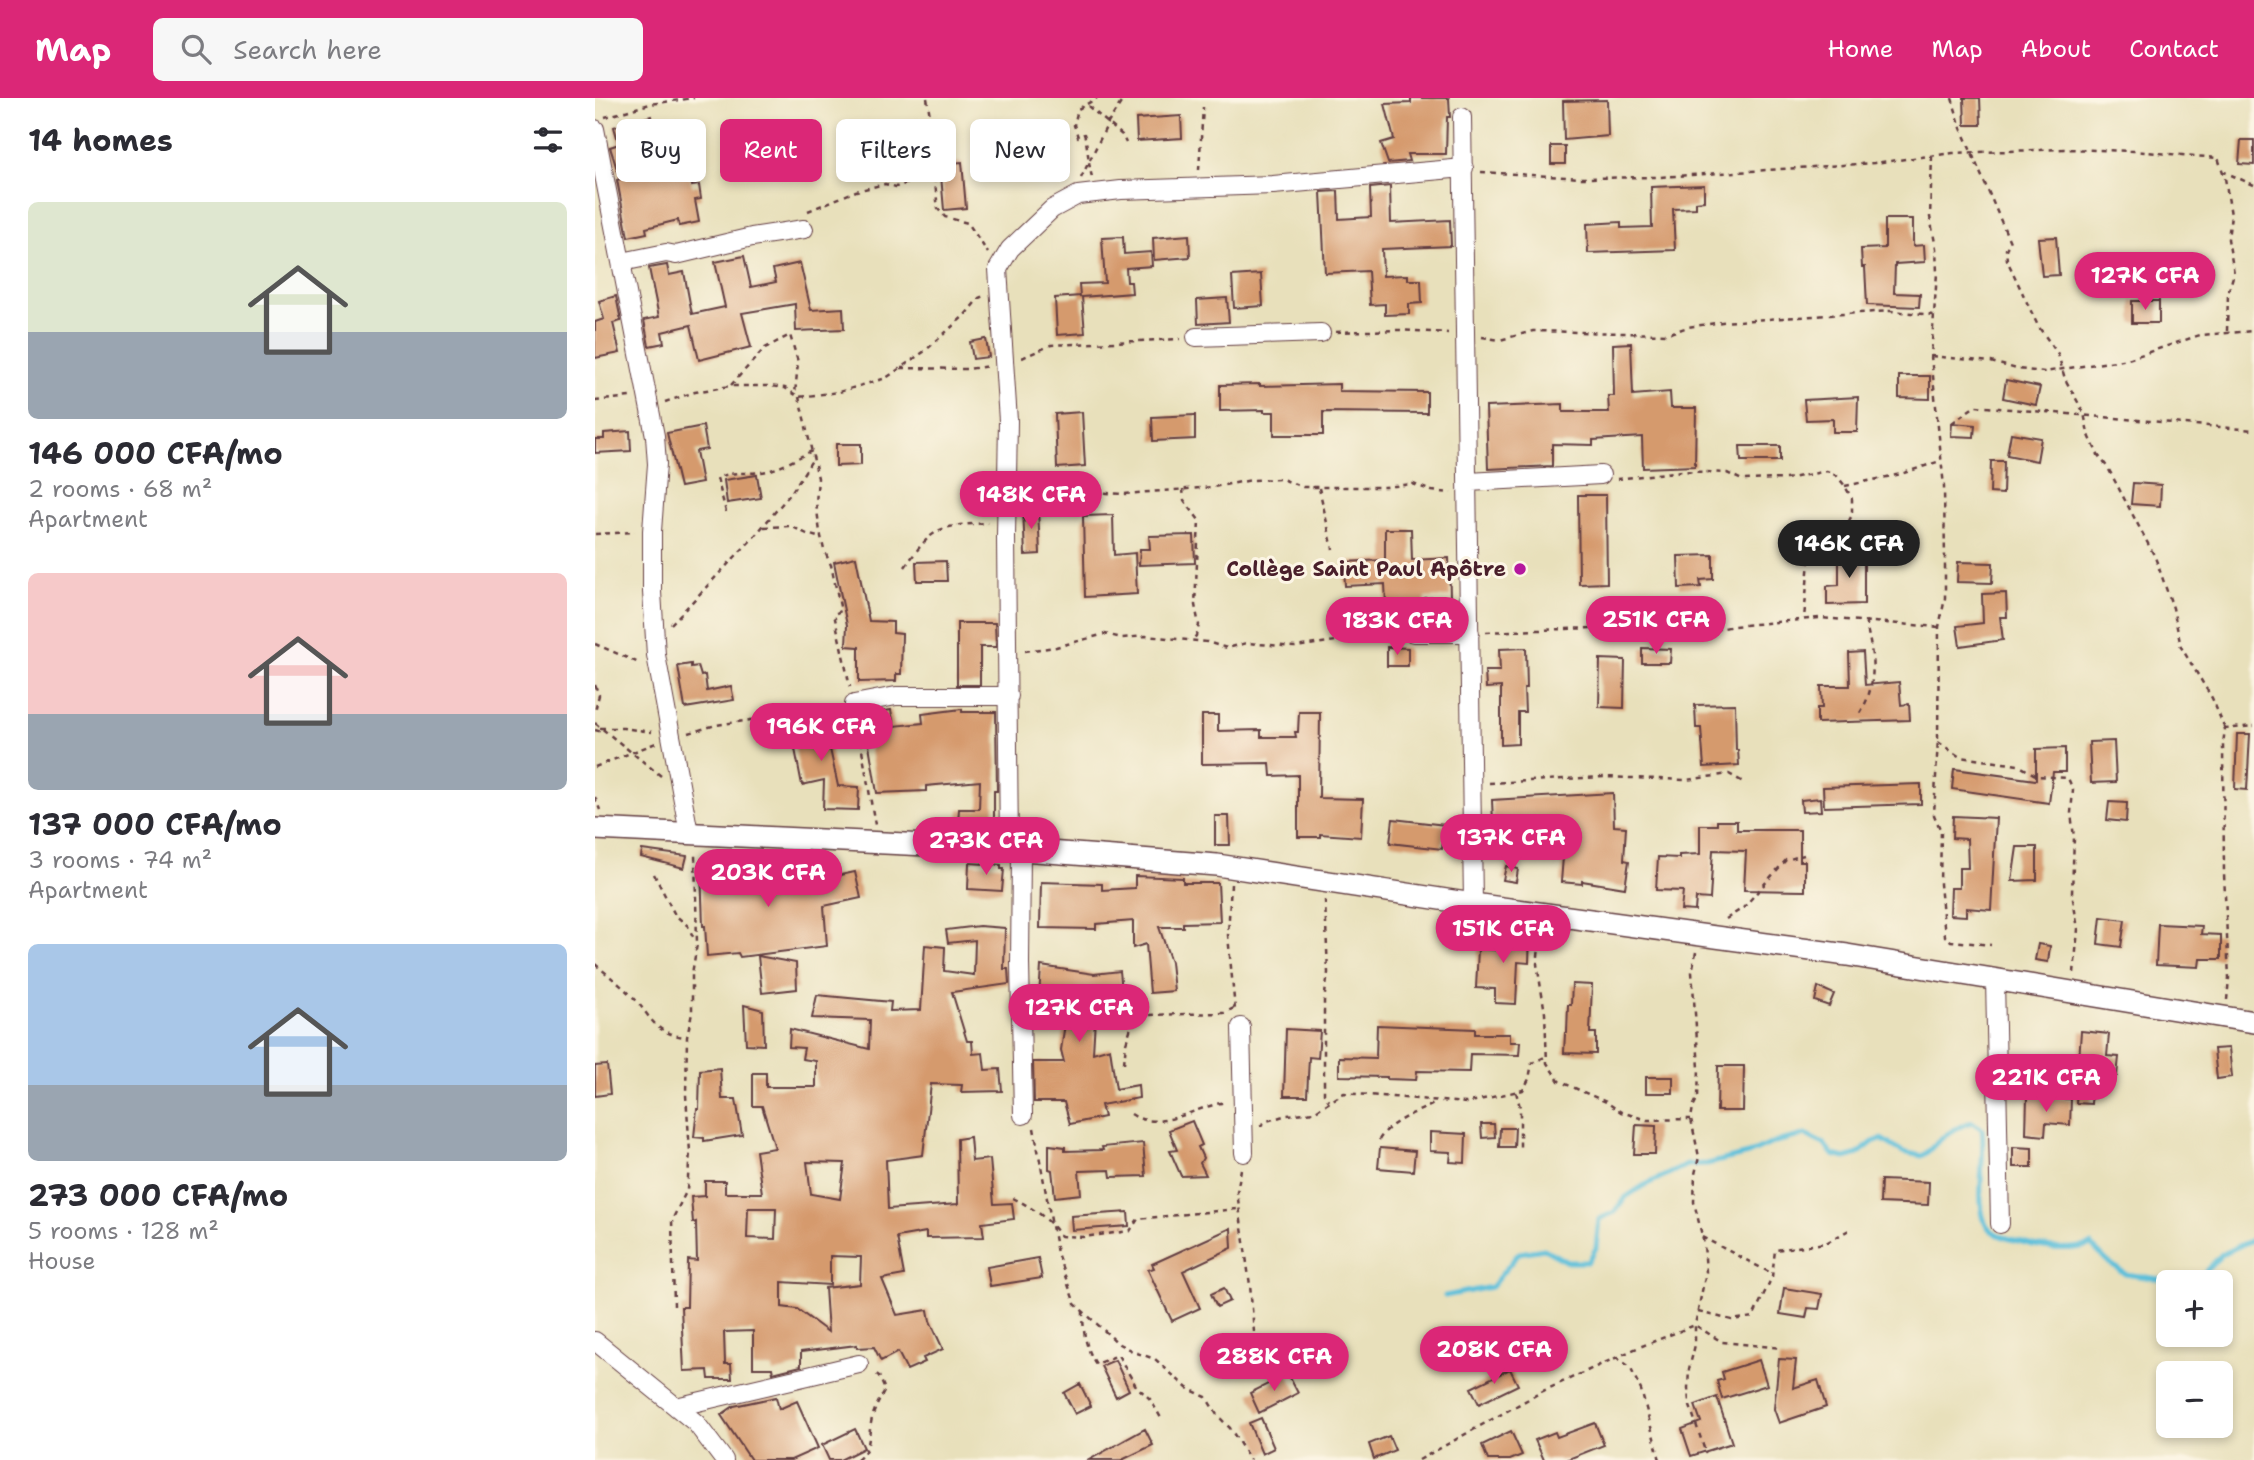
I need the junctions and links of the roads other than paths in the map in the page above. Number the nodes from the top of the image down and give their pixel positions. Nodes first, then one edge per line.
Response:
1 (1462, 117) dead end
2 (595, 129) edge
3 (1464, 168) junction
4 (804, 229) road end
5 (622, 262) junction
6 (1321, 333) road end
7 (1196, 337) road end
8 (1601, 475) road end
9 (1468, 486) junction
10 (1413, 633) road end
11 (1470, 633) junction
12 (1009, 696) junction
13 (854, 704) road end
14 (595, 829) edge
15 (692, 833) junction
16 (1015, 849) junction
17 (1473, 904) junction
18 (1995, 979) junction
19 (2254, 1022) edge
20 (1241, 1027) road end
21 (1023, 1115) road end
22 (1244, 1144) road end
23 (2000, 1224) dead end
24 (595, 1340) edge
25 (859, 1364) road end
26 (676, 1407) junction
27 (725, 1460) edge

1 - 3 street
2 - 5 street
3 - 9 street
3 - 12 street
4 - 5 street
5 - 15 street
6 - 7 street
8 - 9 street
9 - 11 street
10 - 11 street
11 - 17 street
12 - 13 street
12 - 16 street
14 - 15 street
15 - 16 street
16 - 17 street
16 - 21 street
17 - 18 street
18 - 19 street
18 - 23 street
20 - 22 street
24 - 26 street
25 - 26 street
26 - 27 street

